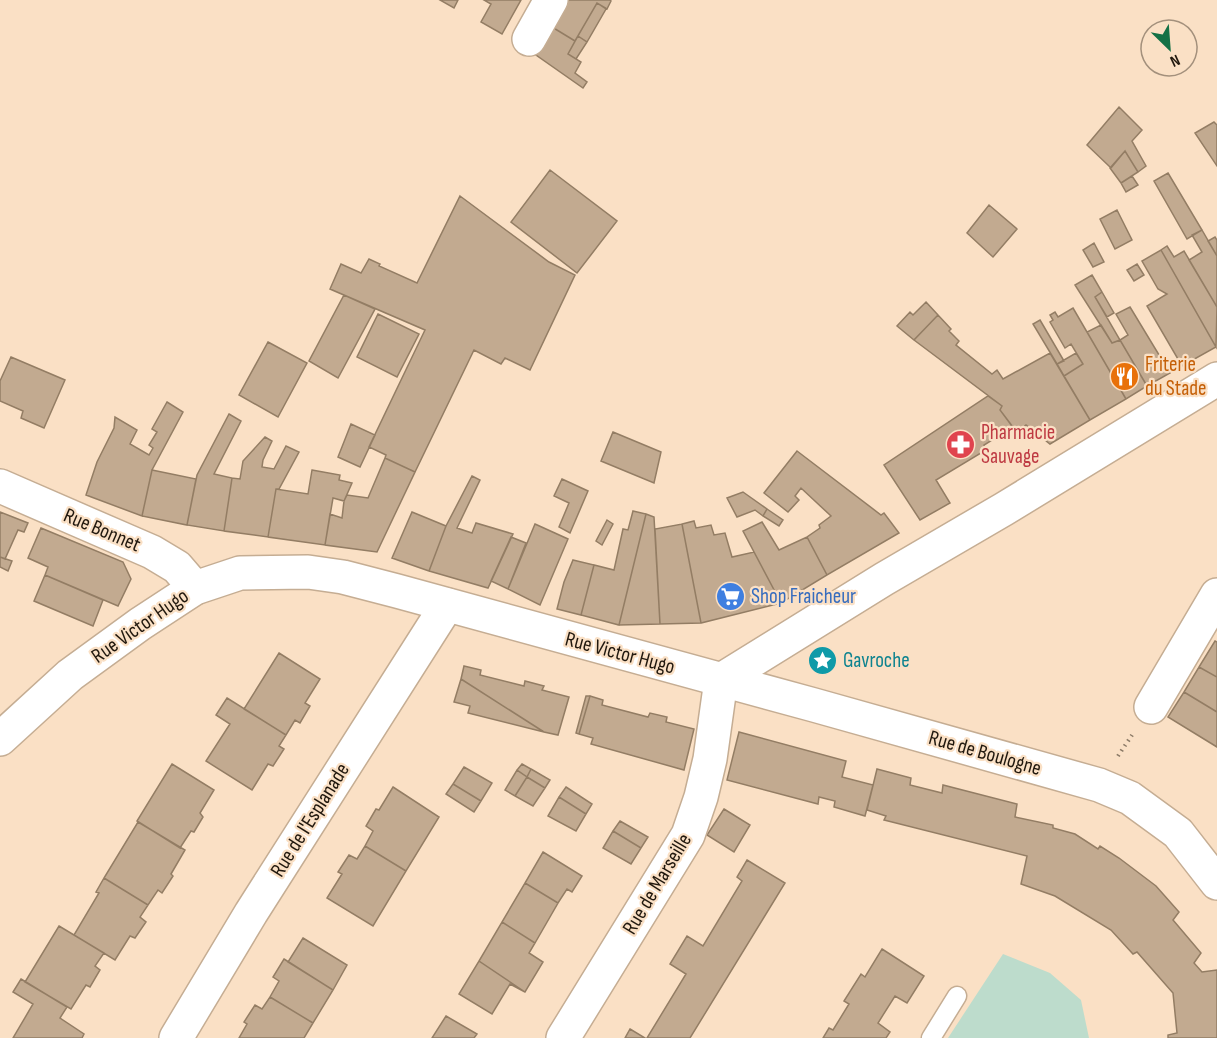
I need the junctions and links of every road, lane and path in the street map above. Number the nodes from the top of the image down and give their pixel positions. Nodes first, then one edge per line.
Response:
1 (552, 0) edge
2 (530, 39) dead end
3 (1217, 379) edge
4 (0, 486) edge
5 (195, 588) junction
6 (1217, 595) edge
7 (447, 605) junction
8 (721, 680) junction
9 (1151, 707) joint
10 (0, 739) edge
11 (1099, 785) junction
12 (1217, 883) edge
13 (957, 996) dead end
14 (176, 1038) edge
15 (563, 1038) edge
16 (931, 1038) edge

1 - 2 street
3 - 8 street
4 - 5 street, Rue Bonnet
5 - 7 street, Rue Victor Hugo
5 - 10 street, Rue Victor Hugo
6 - 9 street
7 - 8 street, Rue Victor Hugo
7 - 14 street, Rue de l'Esplanade
8 - 11 street, Rue de Boulogne
8 - 15 street, Rue de Marseille
9 - 11 path
11 - 12 street, Rue de Boulogne
13 - 16 lane

